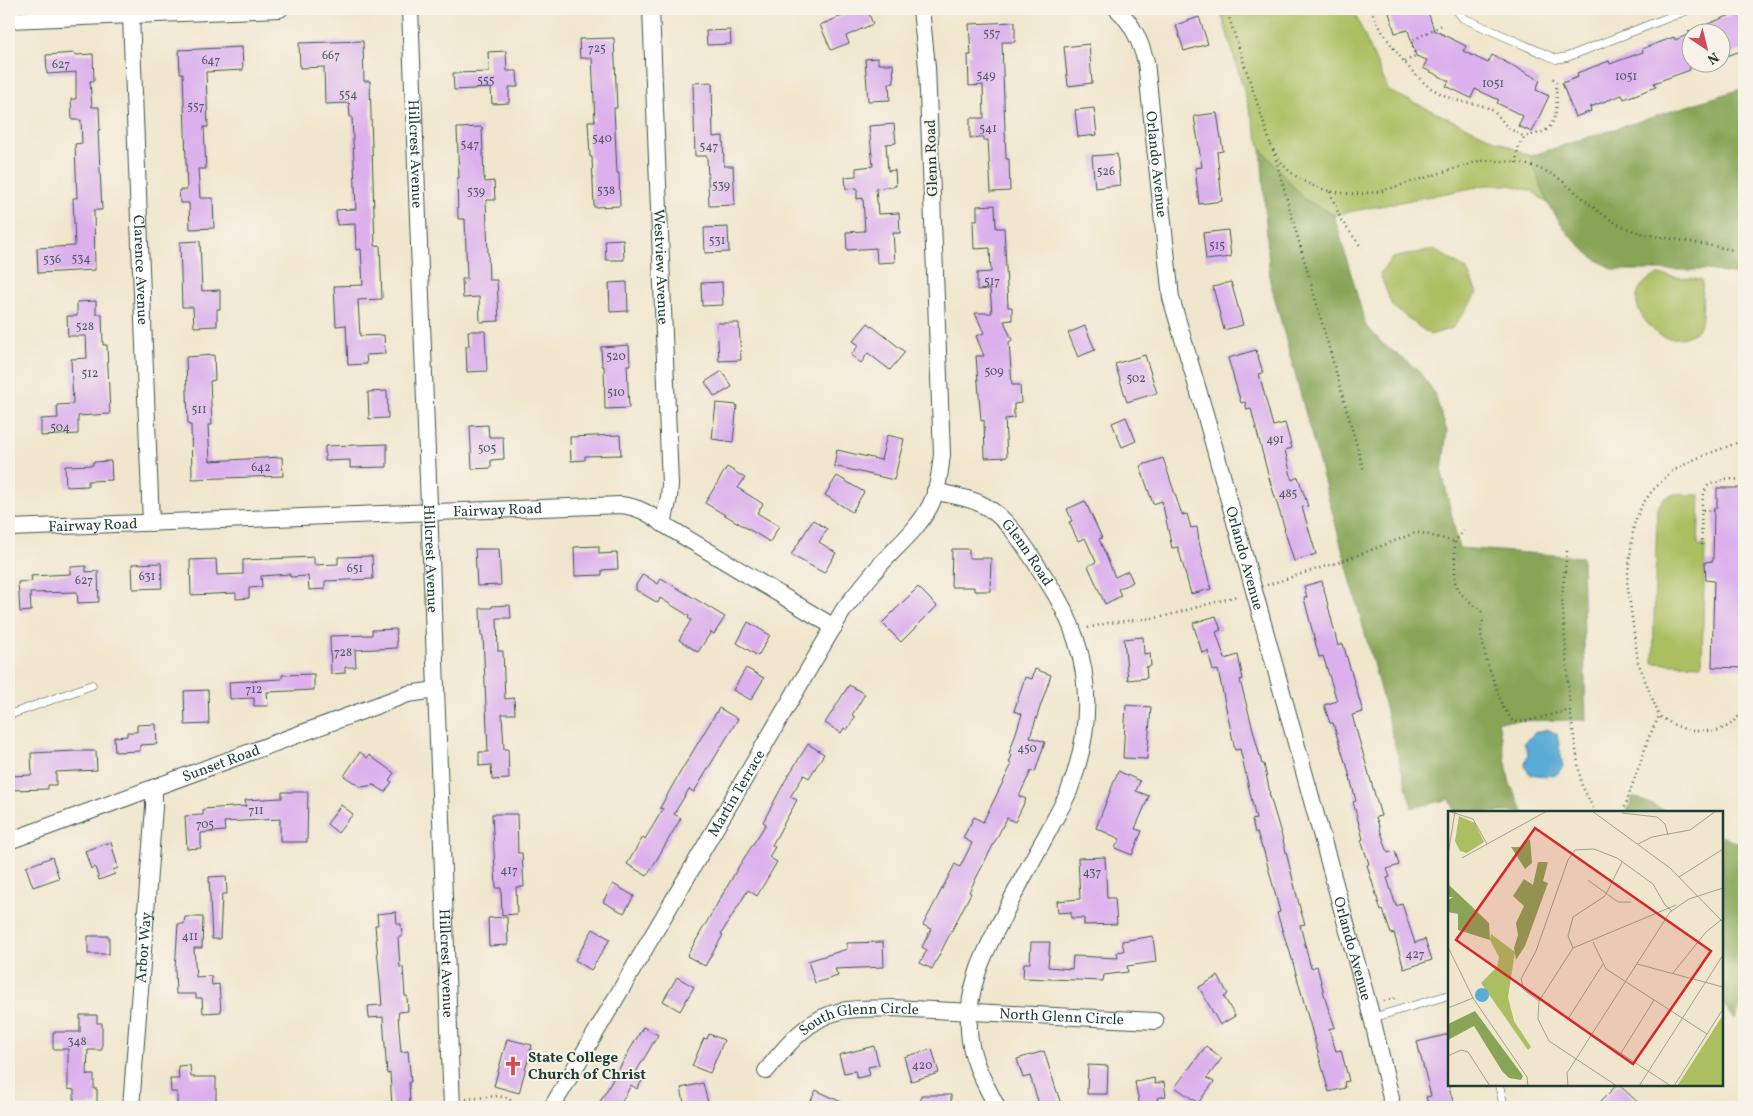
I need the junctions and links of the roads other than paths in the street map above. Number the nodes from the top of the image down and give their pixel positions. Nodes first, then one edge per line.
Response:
1 (280, 9) edge
2 (410, 9) edge
3 (651, 9) edge
4 (921, 9) edge
5 (1117, 9) edge
6 (1456, 9) edge
7 (1686, 9) edge
8 (131, 16) junction
9 (9, 20) edge
10 (935, 491) junction
11 (429, 512) junction
12 (151, 523) junction
13 (662, 524) junction
14 (9, 528) edge
15 (834, 626) junction
16 (92, 685) dead end
17 (436, 690) junction
18 (9, 715) edge
19 (154, 788) junction
20 (9, 841) edge
21 (1448, 995) edge
22 (969, 1012) junction
23 (1372, 1018) junction
24 (1154, 1022) dead end
25 (1744, 1033) edge
26 (1744, 1038) edge
27 (766, 1071) dead end
28 (1500, 1089) dead end
29 (452, 1103) edge
30 (131, 1107) edge
31 (552, 1107) edge
32 (997, 1107) edge
33 (1390, 1107) edge
34 (1504, 1107) edge

1 - 8 street
2 - 11 street, Hillcrest Avenue
3 - 13 street, Westview Avenue
4 - 10 street, Glenn Road
5 - 23 street, Orlando Avenue
6 - 7 lane
8 - 9 street
8 - 12 street, Clarence Avenue
10 - 15 street, Martin Terrace
10 - 22 street, Glenn Road
11 - 12 street, Fairway Road
11 - 13 street, Fairway Road
11 - 17 street, Hillcrest Avenue
12 - 14 street, Fairway Road
13 - 15 street, Fairway Road
15 - 31 street, Martin Terrace
16 - 18 lane
17 - 19 street, Sunset Road
17 - 29 street, Hillcrest Avenue
19 - 20 street, Sunset Road
19 - 30 street, Arbor Way
21 - 23 lane
22 - 24 street, North Glenn Circle
22 - 27 street, South Glenn Circle
22 - 32 street, Glenn Road
23 - 33 street, Orlando Avenue
25 - 26 lane
28 - 34 lane

